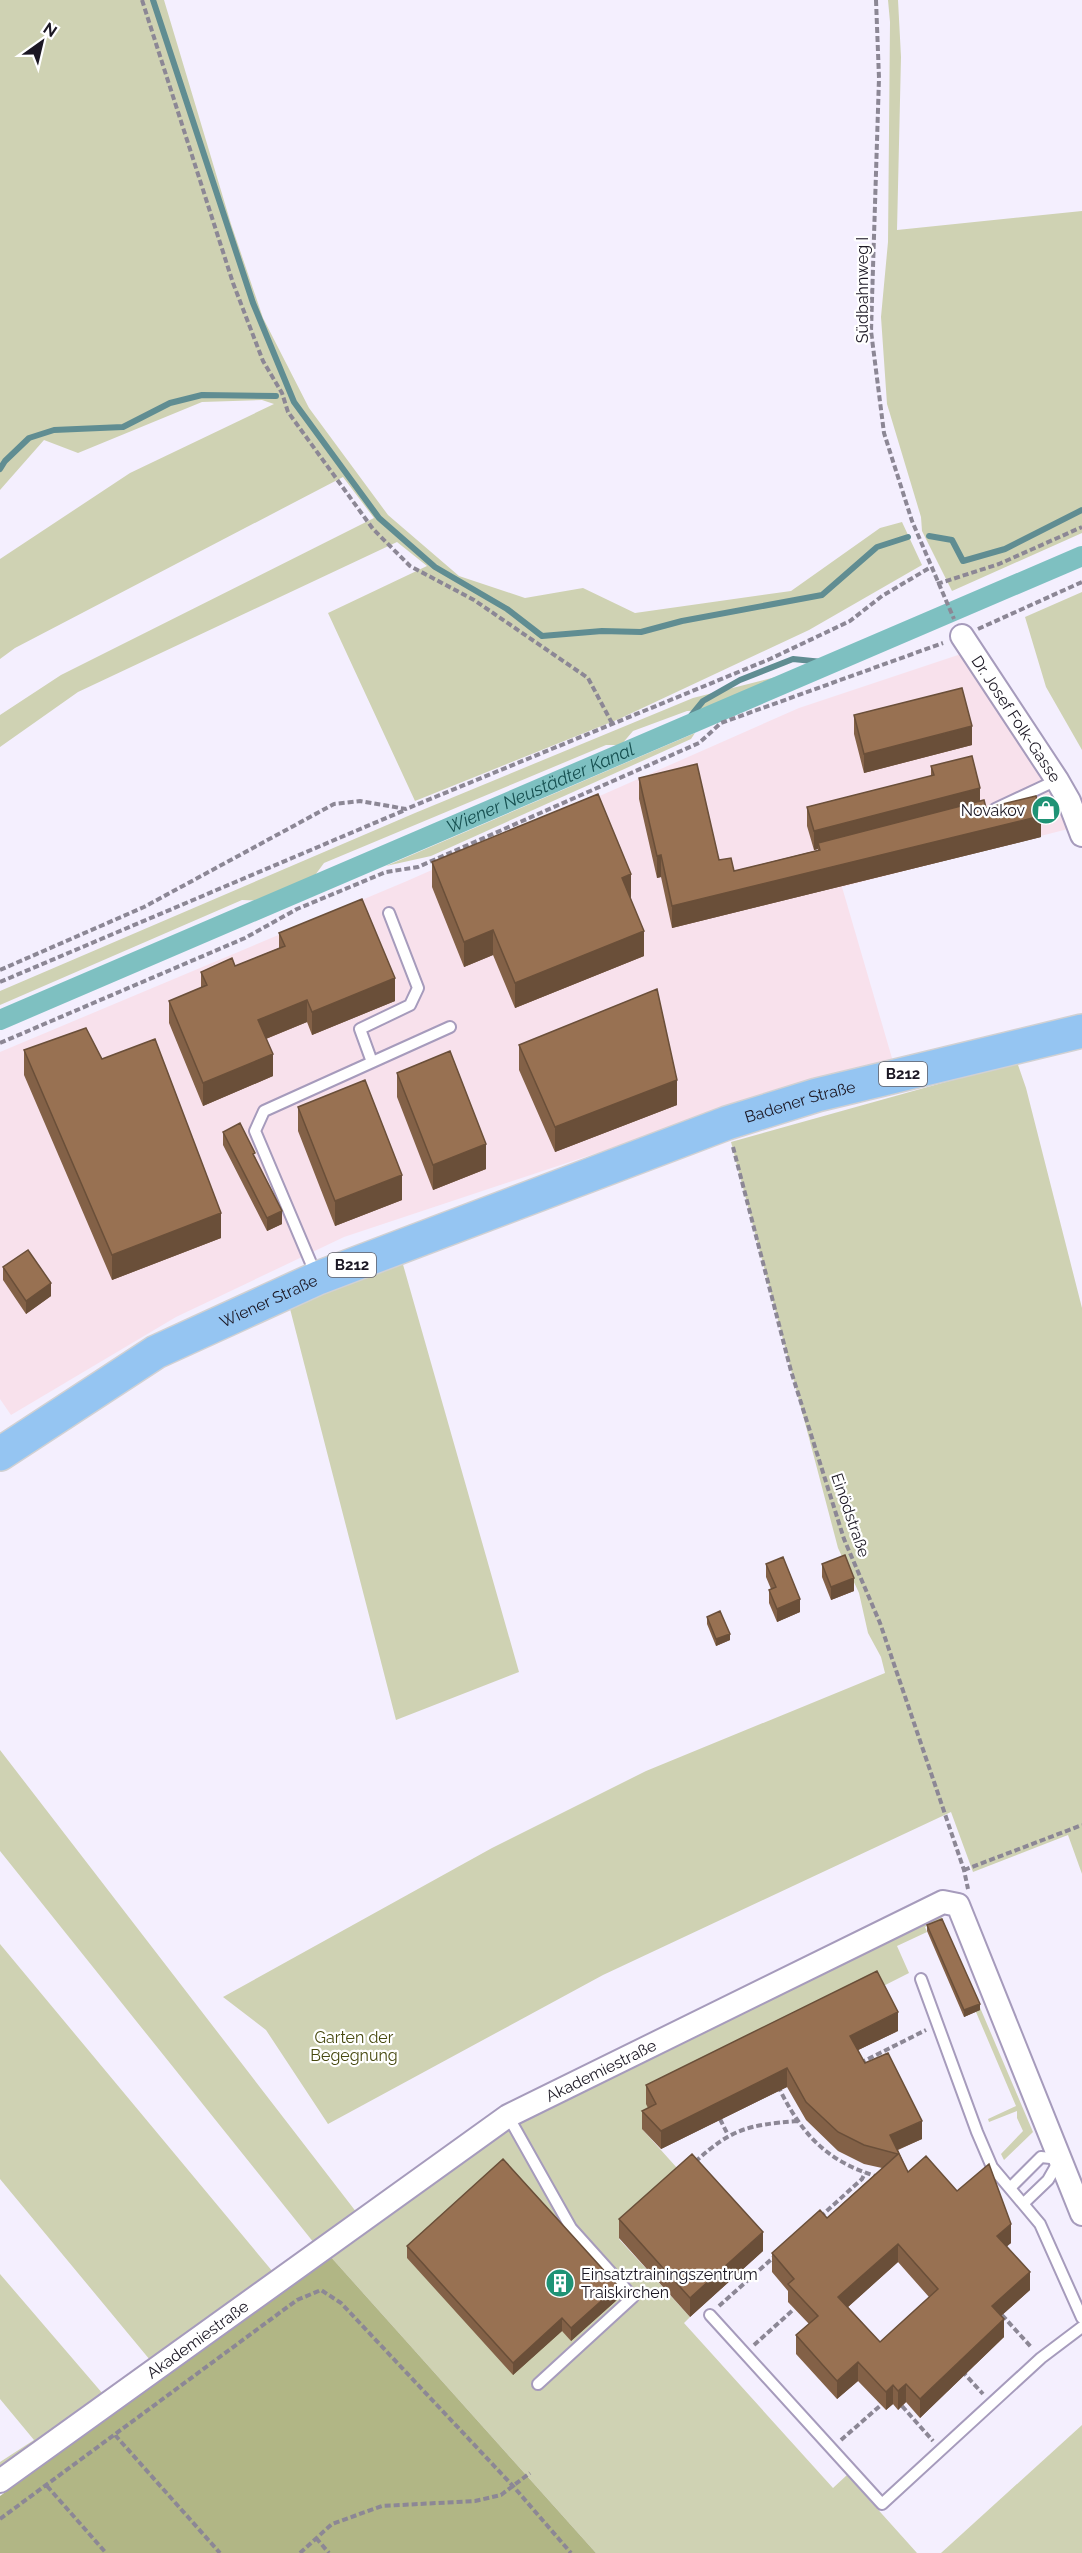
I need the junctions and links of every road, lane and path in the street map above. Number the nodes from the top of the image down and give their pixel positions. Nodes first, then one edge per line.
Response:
1 (142, 0) edge
2 (876, 0) edge
3 (1082, 527) edge
4 (931, 567) junction
5 (1082, 582) edge
6 (937, 584) junction
7 (962, 636) junction
8 (614, 725) junction
9 (1057, 780) junction
10 (1075, 799) edge
11 (406, 809) junction
12 (987, 813) edge
13 (1082, 835) edge
14 (389, 914) dead end
15 (0, 970) edge
16 (0, 982) edge
17 (450, 1027) dead end
18 (1082, 1030) edge
19 (0, 1043) edge
20 (372, 1062) junction
21 (727, 1124) junction
22 (318, 1278) junction
23 (0, 1454) edge
24 (1082, 1825) edge
25 (964, 1870) junction
26 (958, 1905) junction
27 (921, 1979) dead end
28 (937, 2024) junction
29 (856, 2065) edge
30 (773, 2075) edge
31 (508, 2116) junction
32 (720, 2119) dead end
33 (797, 2121) junction
34 (728, 2135) junction
35 (1060, 2159) junction
36 (688, 2169) edge
37 (865, 2173) junction
38 (882, 2186) edge
39 (1010, 2188) junction
40 (1024, 2203) junction
41 (1082, 2214) edge
42 (821, 2216) junction
43 (813, 2223) edge
44 (828, 2223) edge
45 (779, 2253) edge
46 (794, 2309) dead end
47 (710, 2315) joint
48 (1002, 2315) edge
49 (1082, 2318) edge
50 (1082, 2327) edge
51 (745, 2354) junction
52 (1041, 2358) junction
53 (960, 2369) edge
54 (538, 2384) dead end
55 (991, 2404) junction
56 (881, 2405) dead end
57 (902, 2406) dead end
58 (116, 2435) junction
59 (832, 2449) junction
60 (941, 2450) junction
61 (530, 2473) dead end
62 (0, 2481) edge
63 (47, 2486) junction
64 (513, 2486) junction
65 (0, 2520) edge
66 (316, 2538) junction
67 (558, 2539) junction
68 (106, 2553) edge
69 (220, 2553) edge
70 (300, 2553) edge
71 (329, 2553) edge
72 (565, 2553) edge
73 (571, 2553) edge

1 - 8 path
2 - 4 path, Südbahnweg I
3 - 6 path
4 - 6 path, Südbahnweg I
4 - 8 path
5 - 7 path
6 - 7 path, Südbahnweg I
7 - 9 street, Dr. Josef Folk-Gasse
7 - 19 path
8 - 11 path
9 - 10 street, Dr. Josef Folk-Gasse
9 - 12 lane
10 - 13 street, Dr. Josef Folk-Gasse
11 - 15 path
11 - 16 path
14 - 20 lane
17 - 20 lane
18 - 21 main road, Badener Straße / B212
20 - 22 lane
21 - 22 main road, Wiener Straße / B212
21 - 25 path, Einödstraße
22 - 23 main road, Wiener Straße / B212
24 - 25 path
25 - 26 path, Einödstraße
26 - 31 street, Akademiestraße
26 - 35 street
27 - 28 lane
28 - 29 path
28 - 39 lane
30 - 33 path
31 - 54 lane
31 - 62 street, Akademiestraße
32 - 34 path
33 - 34 path
33 - 37 path
34 - 36 path
35 - 39 lane
35 - 40 lane
35 - 41 street
37 - 38 path
37 - 42 path
39 - 40 lane
40 - 49 lane
42 - 43 path
42 - 44 path
45 - 47 path
46 - 51 path
47 - 51 lane
48 - 52 path
50 - 52 lane
51 - 59 lane
52 - 55 lane
53 - 55 path
55 - 60 lane
56 - 59 path
57 - 60 path
58 - 63 path
58 - 64 path
58 - 69 path
59 - 60 lane
61 - 64 path
63 - 65 path
63 - 68 path
64 - 66 path
64 - 67 path
66 - 70 path
66 - 71 path
67 - 72 path
67 - 73 path

